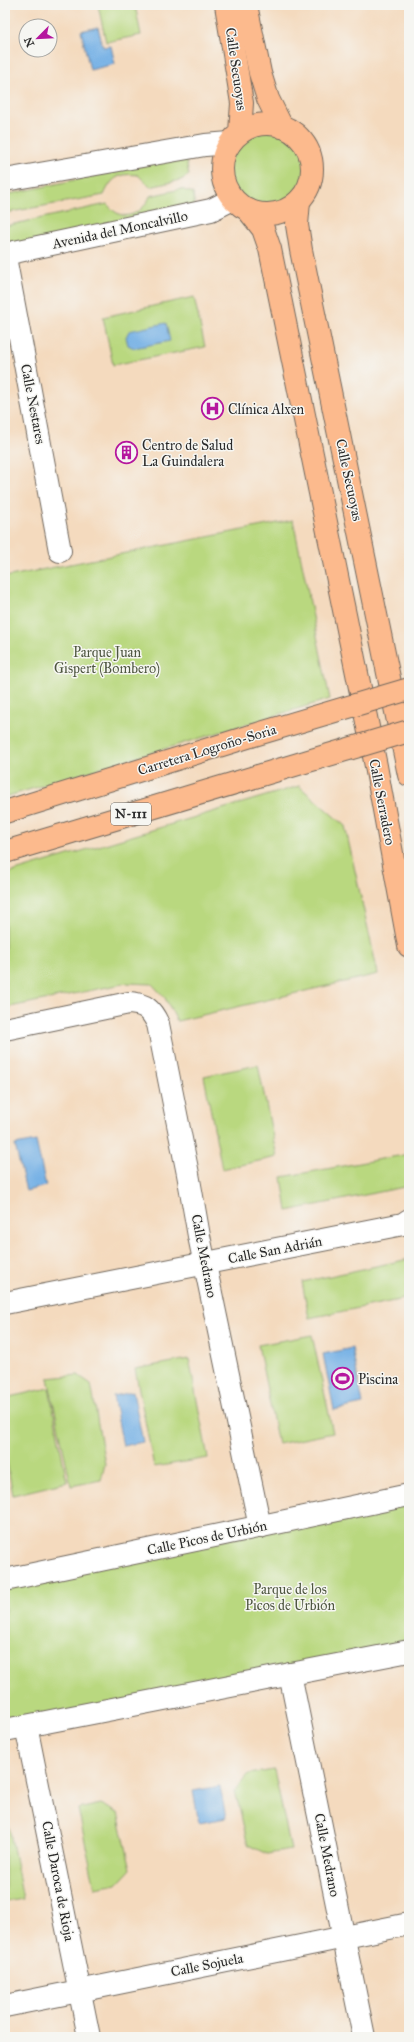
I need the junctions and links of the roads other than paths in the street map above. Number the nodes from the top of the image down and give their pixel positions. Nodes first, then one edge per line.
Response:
1 (226, 5) edge
2 (246, 5) edge
3 (282, 126) junction
4 (235, 138) junction
5 (5, 180) edge
6 (299, 201) junction
7 (241, 204) junction
8 (5, 254) edge
9 (5, 257) edge
10 (60, 551) dead end
11 (409, 689) edge
12 (409, 731) edge
13 (408, 767) edge
14 (5, 812) edge
15 (5, 852) edge
16 (409, 946) edge
17 (5, 1029) edge
18 (407, 1223) edge
19 (204, 1264) junction
20 (5, 1303) edge
21 (409, 1495) edge
22 (260, 1527) junction
23 (5, 1580) edge
24 (409, 1651) edge
25 (290, 1674) junction
26 (26, 1726) junction
27 (5, 1730) edge
28 (409, 1924) edge
29 (344, 1937) junction
30 (80, 1990) junction
31 (5, 2006) edge
32 (89, 2037) edge
33 (364, 2037) edge

1 - 4 main road, Calle Secuoyas
2 - 3 main road, Calle Secuoyas
3 - 4 main road
3 - 6 main road
4 - 5 street
4 - 7 main road
6 - 7 main road
6 - 13 main road, Calle Secuoyas
7 - 8 street, Avenida del Moncalvillo
7 - 16 main road, Calle Serradero
9 - 10 street, Calle Nestares
11 - 14 main road, Carretera Logroño-Soria, bridge
12 - 15 main road, N-111, bridge
17 - 19 street, Calle Medrano
18 - 19 street, Calle San Adrián
19 - 20 street, Calle San Adrián
19 - 22 street, Calle Medrano
21 - 22 street, Calle Picos de Urbión
22 - 23 street, Calle Picos de Urbión
24 - 25 street
25 - 26 street
25 - 29 street, Calle Medrano
26 - 27 street
26 - 30 street, Calle Daroca de Rioja
28 - 29 street, Calle Sojuela
29 - 30 street, Calle Sojuela
29 - 33 street, Calle Medrano
30 - 31 street, Calle Sojuela
30 - 32 street, Calle Daroca de Rioja

